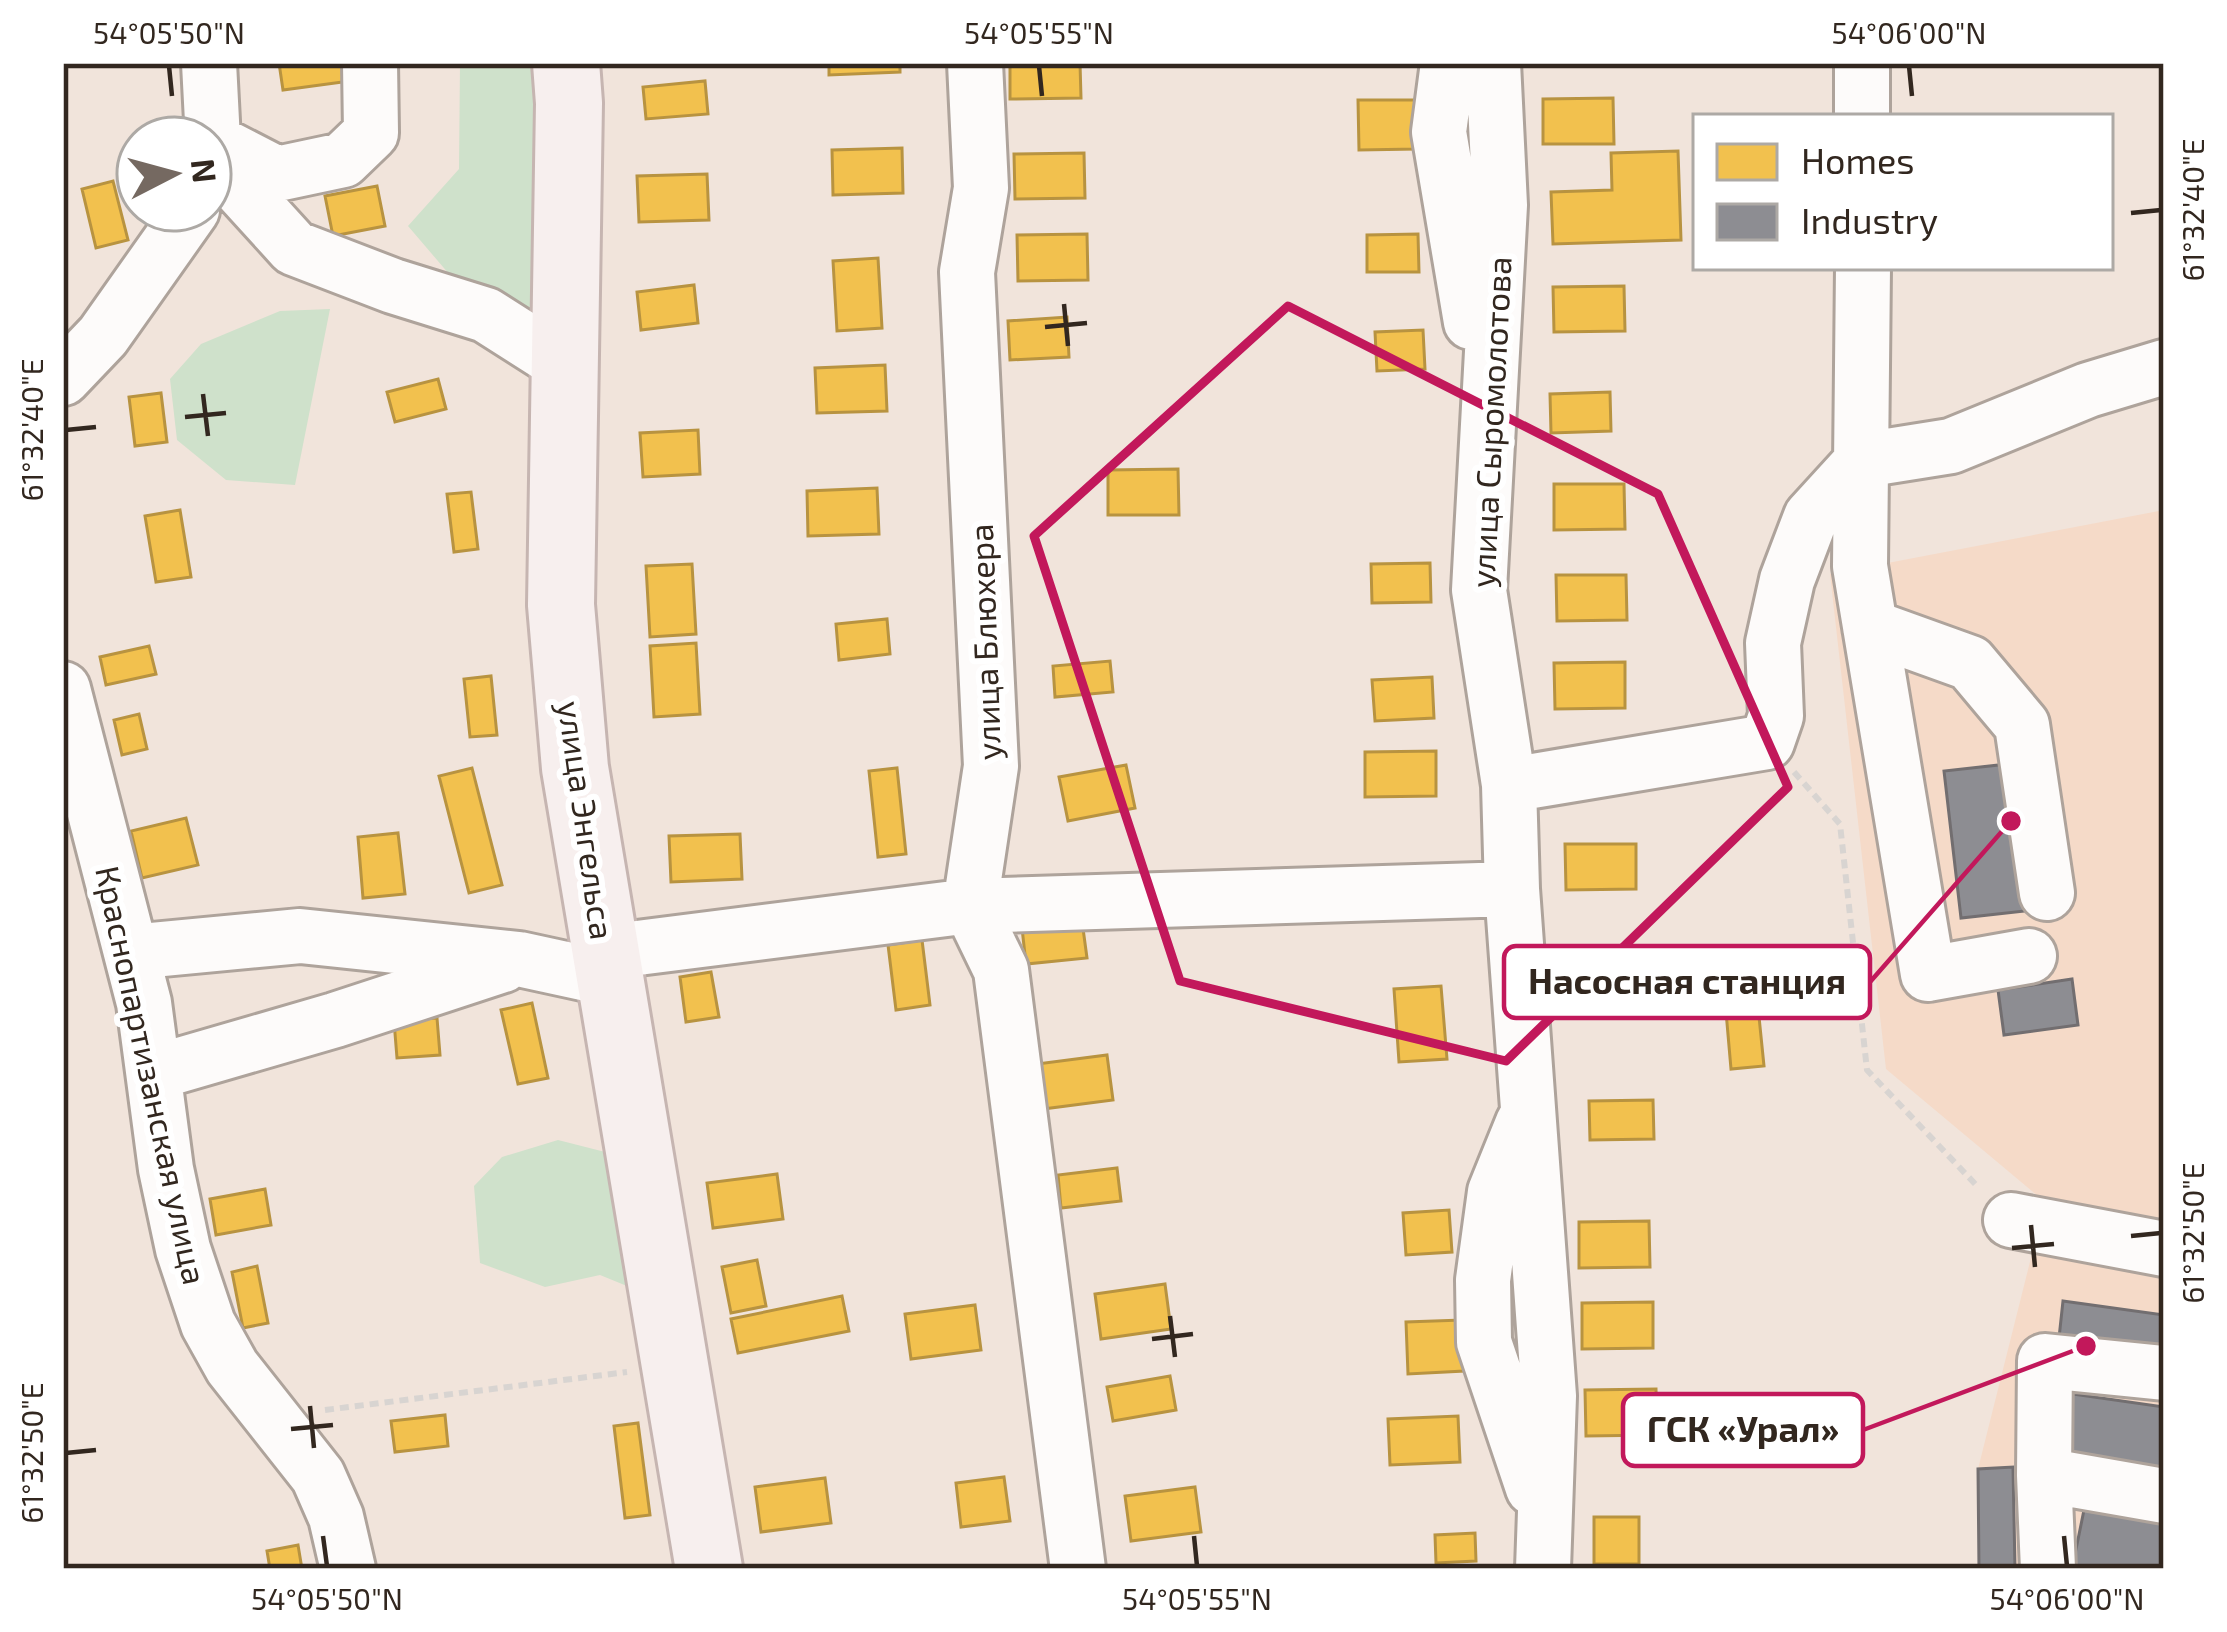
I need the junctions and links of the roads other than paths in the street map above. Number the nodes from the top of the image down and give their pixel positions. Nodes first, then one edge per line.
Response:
1 (169, 63) edge
2 (370, 63) edge
3 (566, 63) edge
4 (975, 63) edge
5 (1448, 63) edge
6 (1493, 63) edge
7 (1862, 63) edge
8 (203, 114) edge
9 (1862, 114) edge
10 (234, 144) edge
11 (234, 160) edge
12 (175, 234) edge
13 (1862, 270) edge
14 (563, 364) junction
15 (2164, 367) edge
16 (63, 378) edge
17 (1491, 394) junction
18 (1863, 460) junction
19 (1870, 627) junction
20 (63, 688) edge
21 (1509, 785) junction
22 (1512, 889) junction
23 (2047, 893) dead end
24 (970, 906) junction
25 (300, 936) junction
26 (131, 952) junction
27 (2029, 956) dead end
28 (519, 959) junction
29 (609, 965) junction
30 (335, 1020) junction
31 (156, 1072) junction
32 (2011, 1220) road end
33 (2164, 1249) edge
34 (2164, 1373) edge
35 (2044, 1475) junction
36 (2164, 1496) edge
37 (1544, 1547) edge
38 (348, 1569) edge
39 (709, 1569) edge
40 (1078, 1569) edge
41 (2048, 1569) edge

1 - 8 street
2 - 10 street
3 - 14 main road, улица Энгельса
4 - 24 street, улица Блюхера
5 - 17 street
6 - 17 street, улица Сыромолотова
7 - 9 street
11 - 14 street
12 - 16 street
13 - 18 street
14 - 29 main road, улица Энгельса
15 - 18 street
17 - 21 street, улица Сыромолотова
18 - 19 street
18 - 21 street
19 - 23 street
19 - 27 street
20 - 26 street, Краснопартизанская улица
21 - 22 street, улица Сыромолотова
22 - 24 street
22 - 37 street, улица Сыромолотова
24 - 29 street
24 - 40 street
25 - 26 street
25 - 28 street
25 - 30 street
26 - 31 street, Краснопартизанская улица
28 - 29 street
28 - 30 street
29 - 39 main road, улица Энгельса
30 - 31 street
31 - 38 street, Краснопартизанская улица
32 - 33 street
34 - 35 street
35 - 36 street
35 - 41 street

